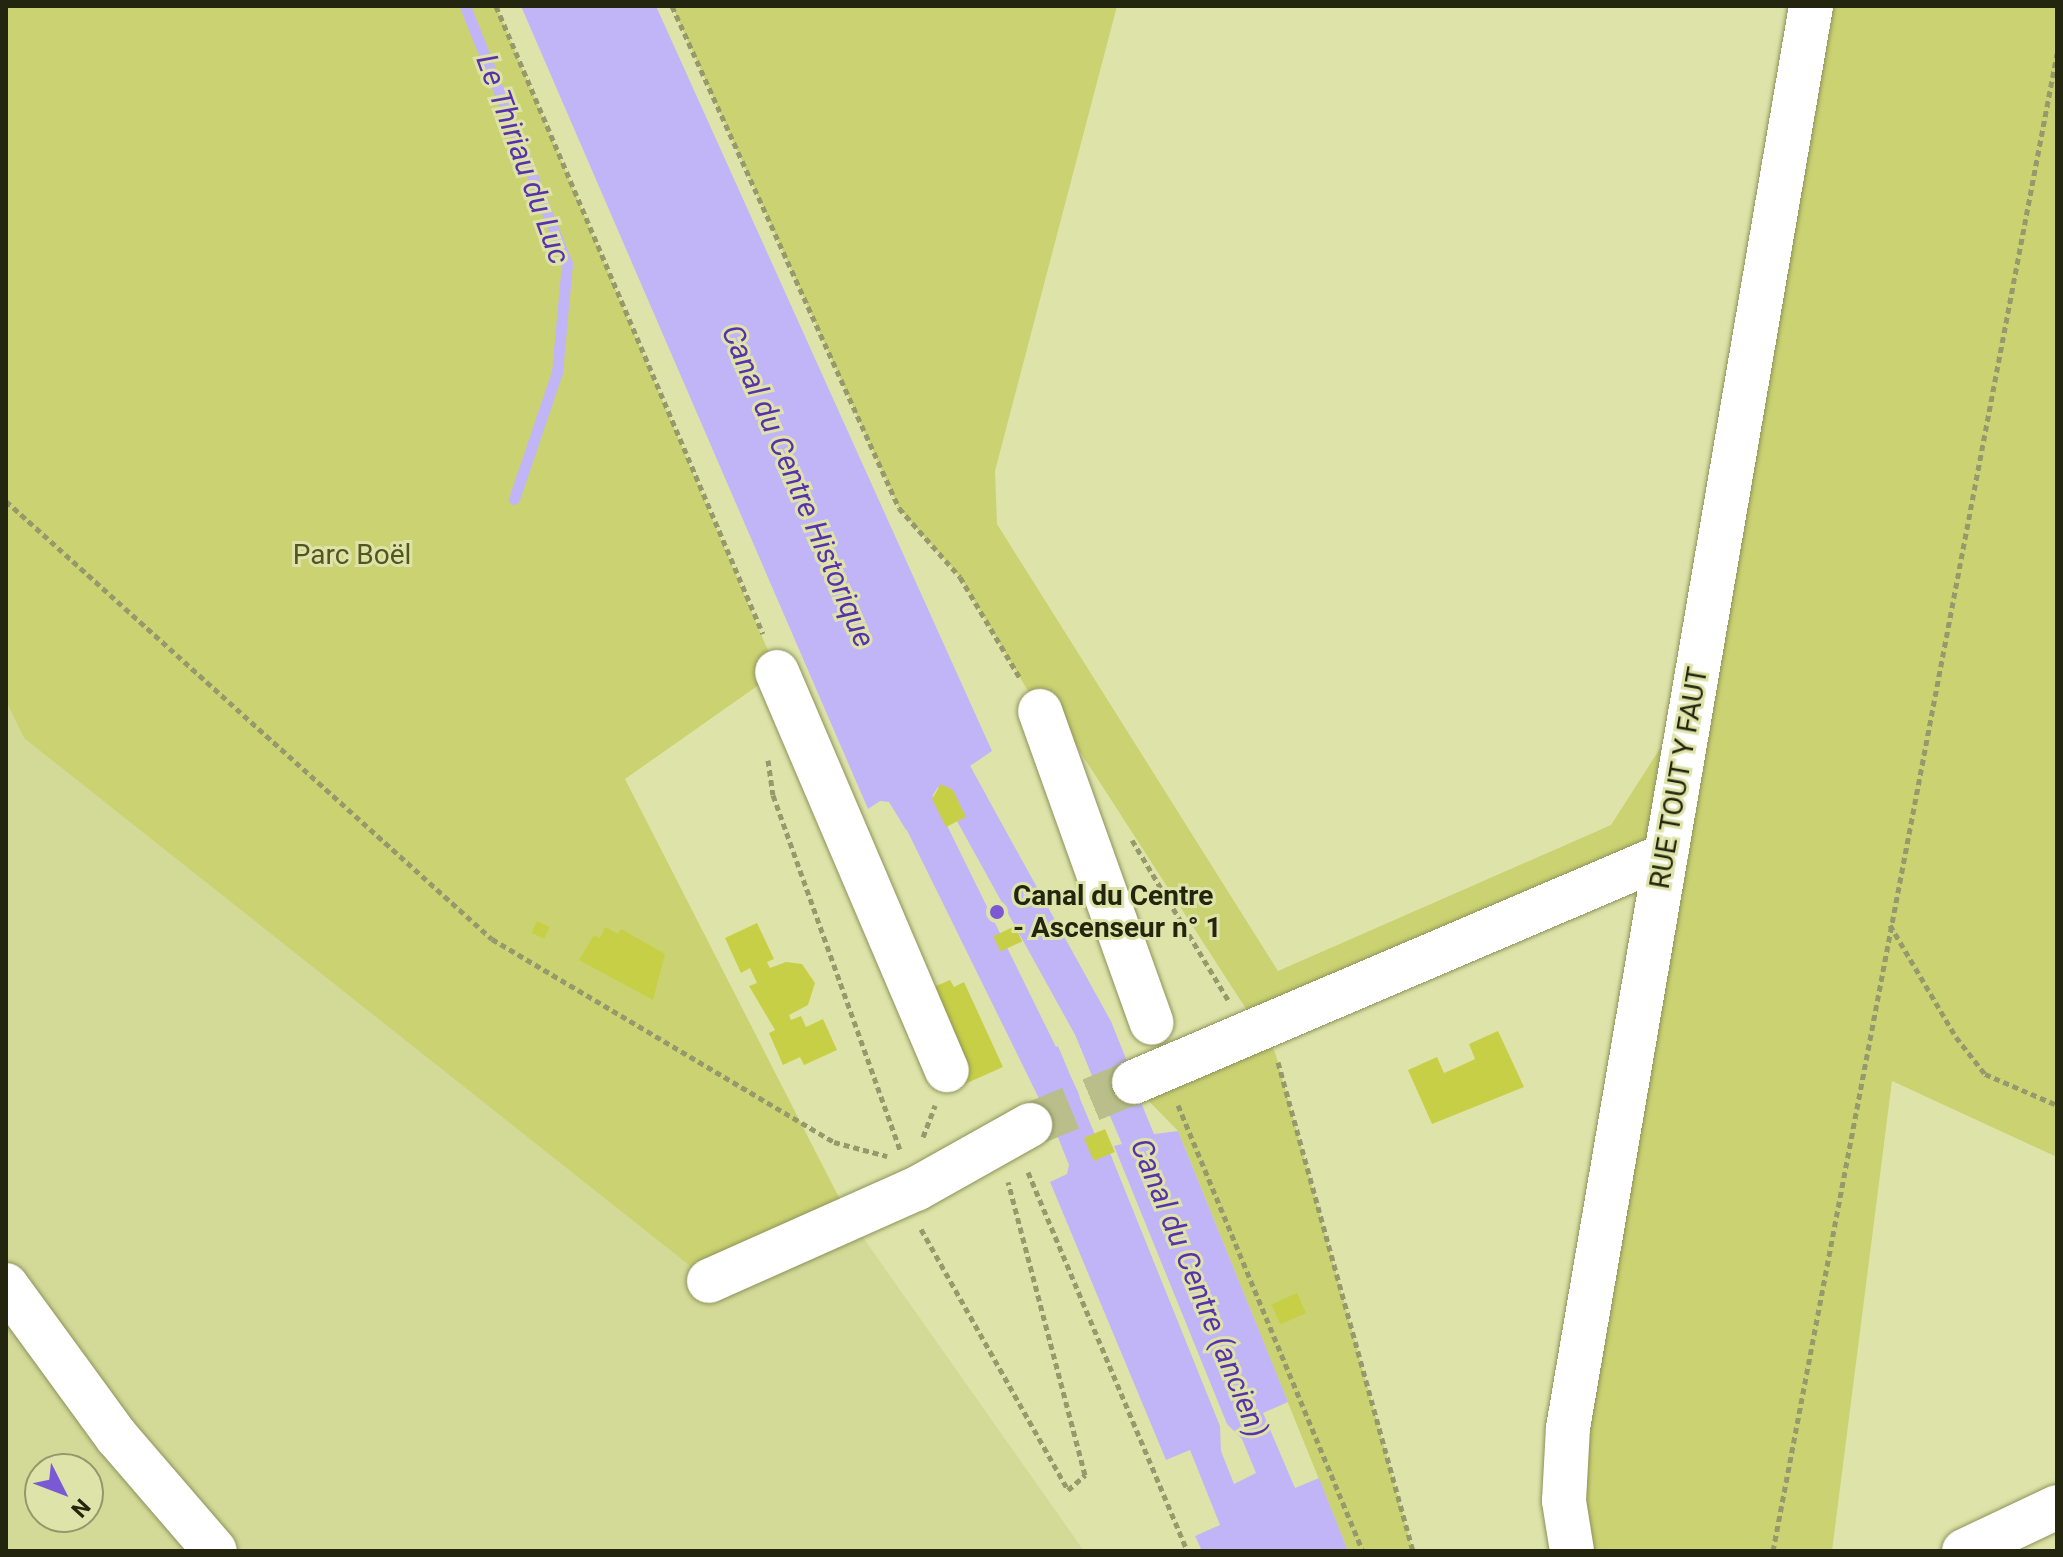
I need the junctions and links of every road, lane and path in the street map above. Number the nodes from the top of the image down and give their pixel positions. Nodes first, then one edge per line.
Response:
1 (496, 6) edge
2 (672, 6) edge
3 (1811, 6) edge
4 (2057, 54) edge
5 (6, 501) edge
6 (777, 672) joint
7 (1040, 711) joint
8 (768, 756) dead end
9 (1125, 829) dead end
10 (1666, 855) junction
11 (1890, 925) junction
12 (1152, 1023) dead end
13 (1259, 1030) junction
14 (947, 1070) joint
15 (1153, 1087) joint
16 (2057, 1105) edge
17 (1030, 1125) tunnel mouth
18 (913, 1167) junction
19 (709, 1281) dead end
20 (6, 1285) edge
21 (2057, 1507) edge
22 (215, 1551) edge
23 (1187, 1551) edge
24 (1363, 1551) edge
25 (1413, 1551) edge
26 (1572, 1551) edge
27 (1773, 1551) edge
28 (1964, 1551) edge

1 - 6 path
2 - 7 path
3 - 10 street, RUE TOUT Y FAUT
4 - 11 path
5 - 18 path
6 - 14 street
7 - 12 street
8 - 18 path
9 - 13 path
10 - 13 street
10 - 26 street, RUE TOUT Y FAUT
11 - 16 path
11 - 27 path
13 - 15 street
13 - 25 path
14 - 18 path
15 - 24 path
17 - 18 street
18 - 19 street
18 - 23 path
20 - 22 street
21 - 28 street

